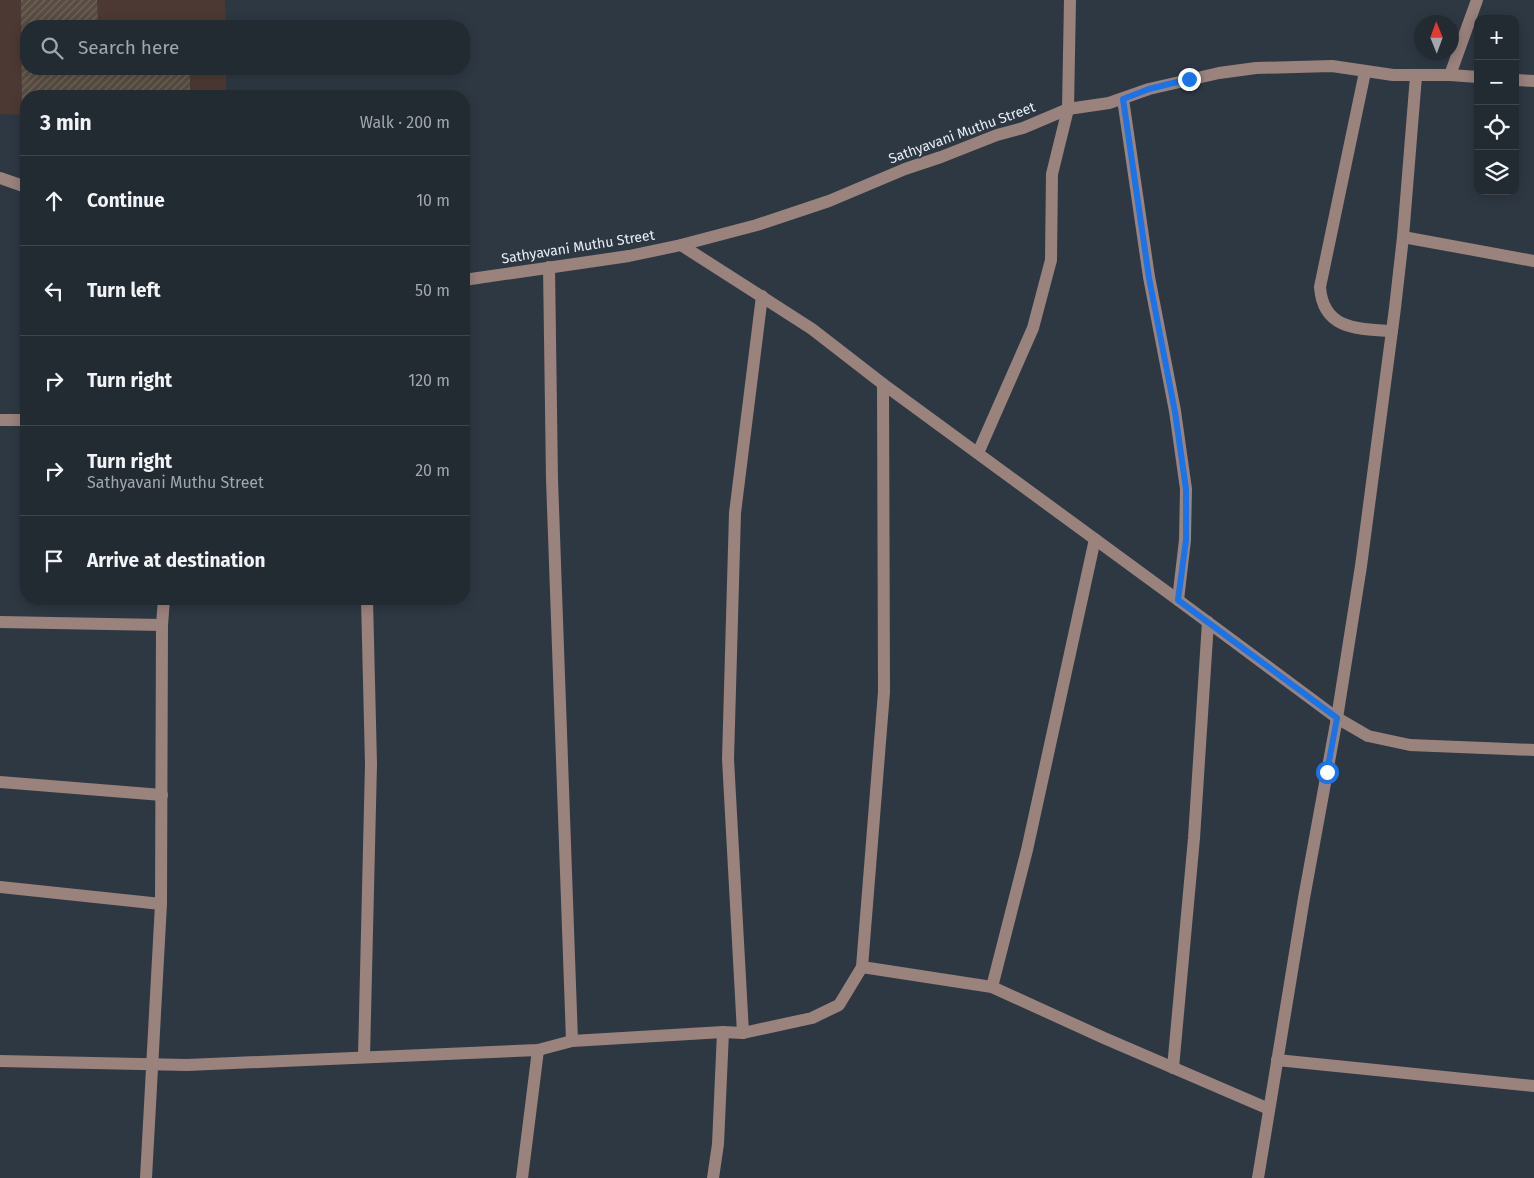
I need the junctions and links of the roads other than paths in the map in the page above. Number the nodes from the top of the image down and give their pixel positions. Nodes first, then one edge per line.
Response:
1 (1070, 0) edge
2 (1477, 0) edge
3 (1366, 72) junction
4 (1450, 75) junction
5 (1416, 76) junction
6 (1474, 77) edge
7 (1519, 80) edge
8 (1534, 81) edge
9 (1123, 99) junction
10 (1068, 109) junction
11 (0, 178) edge
12 (20, 185) edge
13 (1403, 237) junction
14 (681, 245) junction
15 (1534, 261) edge
16 (549, 267) junction
17 (470, 279) edge
18 (762, 296) junction
19 (1392, 331) junction
20 (883, 384) junction
21 (0, 420) edge
22 (20, 420) edge
23 (978, 452) junction
24 (1095, 538) junction
25 (1178, 600) junction
26 (164, 605) edge
27 (367, 605) edge
28 (0, 622) edge
29 (1208, 622) junction
30 (162, 625) junction
31 (1337, 718) junction
32 (1534, 750) edge
33 (0, 782) edge
34 (162, 795) junction
35 (0, 887) edge
36 (161, 904) junction
37 (862, 966) junction
38 (992, 987) junction
39 (723, 1032) junction
40 (743, 1033) junction
41 (572, 1041) junction
42 (538, 1050) junction
43 (364, 1057) junction
44 (1277, 1060) junction
45 (0, 1061) edge
46 (152, 1064) junction
47 (1173, 1068) junction
48 (1534, 1086) edge
49 (1269, 1110) junction
50 (146, 1178) edge
51 (522, 1178) edge
52 (713, 1178) edge
53 (1258, 1178) edge

1 - 10 street
2 - 4 street
3 - 5 street, Sathyavani Muthu Street
3 - 9 street, Sathyavani Muthu Street
3 - 19 street
4 - 5 street, Sathyavani Muthu Street
4 - 6 street, Sathyavani Muthu Street
5 - 13 street
7 - 8 street
9 - 10 street, Sathyavani Muthu Street
9 - 25 street
10 - 14 street, Sathyavani Muthu Street
10 - 23 street
11 - 12 street
13 - 15 street
13 - 19 street
14 - 16 street, Sathyavani Muthu Street
14 - 18 street
16 - 17 street, Sathyavani Muthu Street
16 - 41 street
18 - 20 street
18 - 40 street
19 - 31 street
20 - 23 street
20 - 37 street
21 - 22 street
23 - 24 street
24 - 25 street
24 - 38 street
25 - 29 street
26 - 30 street
27 - 43 street
28 - 30 street
29 - 31 street
29 - 47 street
30 - 34 street
31 - 32 street
31 - 44 street
33 - 34 street
34 - 36 street
35 - 36 street
36 - 46 street
37 - 38 street
37 - 40 street
38 - 47 street
39 - 40 street
39 - 41 street
39 - 52 street
41 - 42 street
42 - 43 street
42 - 51 street
43 - 46 street
44 - 48 street
44 - 49 street
45 - 46 street
46 - 50 street
47 - 49 street
49 - 53 street

